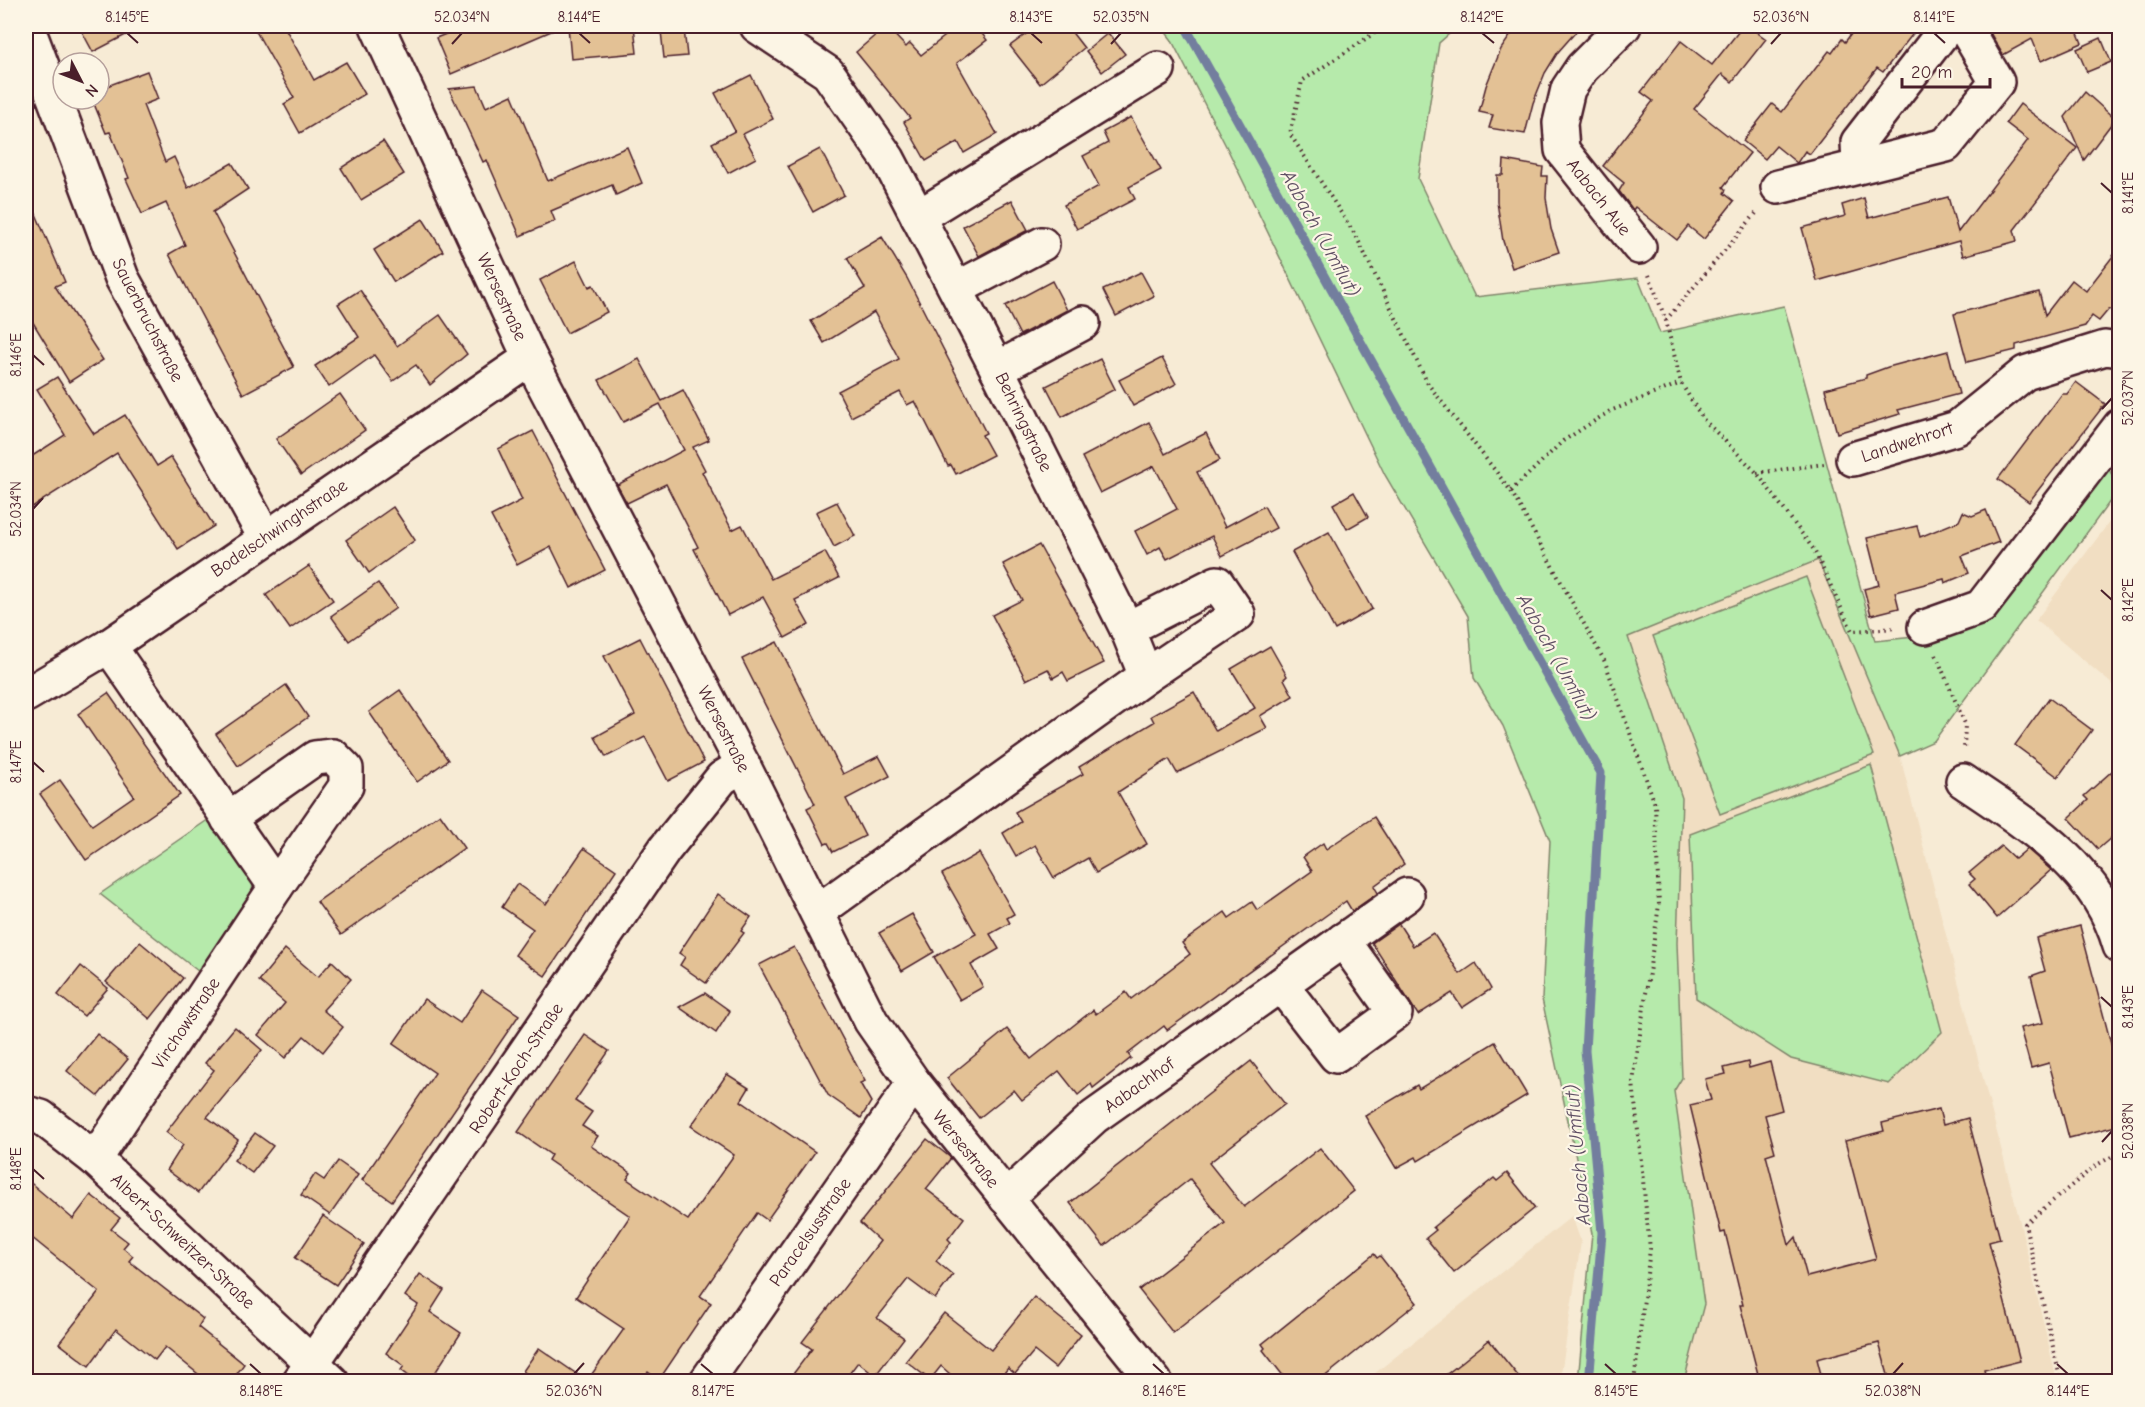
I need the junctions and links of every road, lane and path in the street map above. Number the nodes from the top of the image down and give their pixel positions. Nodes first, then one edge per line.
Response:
1 (27, 26) edge
2 (377, 26) edge
3 (758, 26) edge
4 (1385, 26) edge
5 (1624, 26) edge
6 (1948, 26) edge
7 (1964, 26) edge
8 (1158, 69) dead end
9 (1859, 165) junction
10 (1778, 186) joint
11 (918, 217) junction
12 (1042, 244) dead end
13 (1639, 247) joint
14 (956, 289) junction
15 (1666, 321) junction
16 (1083, 323) dead end
17 (2120, 350) edge
18 (531, 358) junction
19 (997, 369) junction
20 (1681, 383) junction
21 (2120, 426) edge
22 (1853, 459) joint
23 (1756, 473) junction
24 (1511, 491) junction
25 (265, 537) junction
26 (1925, 627) junction
27 (1126, 629) junction
28 (109, 646) junction
29 (1146, 676) junction
30 (26, 695) edge
31 (743, 765) junction
32 (1963, 781) joint
33 (228, 819) junction
34 (276, 887) junction
35 (1407, 896) dead end
36 (817, 912) junction
37 (1343, 940) junction
38 (2120, 946) edge
39 (1281, 985) junction
40 (914, 1083) junction
41 (26, 1113) edge
42 (2120, 1152) edge
43 (95, 1159) junction
44 (1006, 1198) junction
45 (315, 1375) edge
46 (706, 1382) edge
47 (1155, 1382) edge
48 (1634, 1382) edge
49 (2061, 1382) edge

1 - 25 street, Sauerbruchstraße
2 - 18 street, Wersestraße
3 - 11 street, Behringstraße
4 - 24 path
5 - 13 street, Aabach Aue
6 - 9 street
7 - 9 street
8 - 11 street
9 - 10 street
10 - 15 path
11 - 14 street, Behringstraße
12 - 14 street
13 - 15 path
14 - 19 street, Behringstraße
15 - 20 path
16 - 19 street
17 - 22 street, Landwehrort
18 - 25 street, Bodelschwinghstraße
18 - 31 street, Wersestraße
19 - 27 street, Behringstraße
20 - 23 path
20 - 24 path
21 - 26 street
22 - 23 path
23 - 26 path
24 - 48 path
25 - 28 street, Bodelschwinghstraße
26 - 32 path
27 - 29 street, Behringstraße
27 - 29 street
28 - 30 street, Bodelschwinghstraße
28 - 33 street
29 - 36 street
31 - 36 street, Wersestraße
31 - 45 street, Robert-Koch-Straße
32 - 38 street
33 - 34 street
33 - 34 street, Virchowstraße
34 - 43 street, Virchowstraße
35 - 37 street, Aabachhof
36 - 40 street, Wersestraße
37 - 39 street, Aabachhof
37 - 39 street
39 - 44 street, Aabachhof
40 - 44 street, Wersestraße
40 - 46 street, Paracelsusstraße
41 - 43 street, Albert-Schweitzer-Straße
42 - 49 path
43 - 45 street, Albert-Schweitzer-Straße
44 - 47 street, Wersestraße

